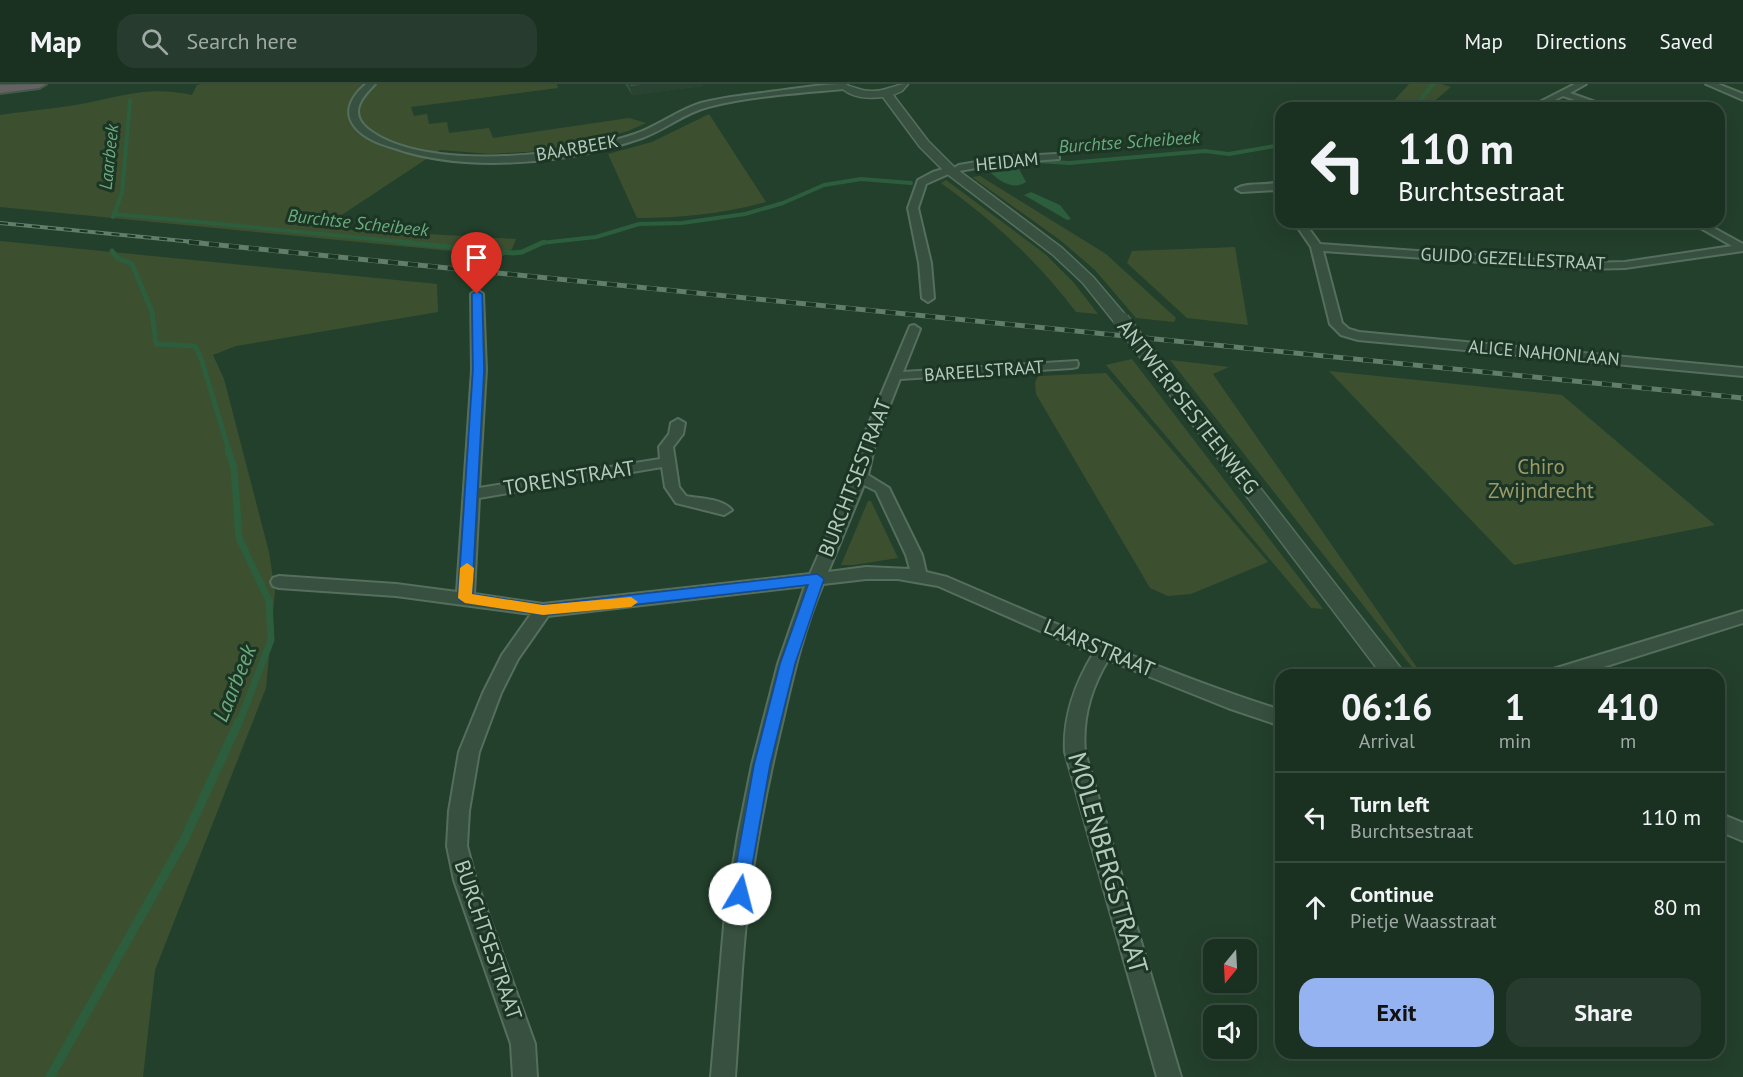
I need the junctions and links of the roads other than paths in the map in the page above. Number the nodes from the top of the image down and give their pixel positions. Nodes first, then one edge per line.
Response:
1 (39, 84) edge
2 (371, 84) edge
3 (903, 84) edge
4 (1582, 84) edge
5 (1710, 84) edge
6 (843, 85) edge
7 (0, 89) edge
8 (886, 93) junction
9 (1562, 93) junction
10 (1743, 98) edge
11 (1544, 102) edge
12 (1590, 102) edge
13 (1056, 157) dead end
14 (954, 169) junction
15 (1241, 189) dead end
16 (1275, 190) edge
17 (1303, 228) edge
18 (1706, 228) edge
19 (1317, 247) junction
20 (1743, 248) edge
21 (477, 294) dead end
22 (928, 298) dead end
23 (914, 329) dead end
24 (1072, 364) dead end
25 (1743, 372) edge
26 (895, 375) junction
27 (678, 423) dead end
28 (667, 462) junction
29 (860, 477) junction
30 (471, 494) junction
31 (724, 510) dead end
32 (918, 576) junction
33 (817, 579) junction
34 (279, 582) dead end
35 (465, 598) junction
36 (543, 610) junction
37 (1743, 617) edge
38 (1104, 651) junction
39 (1390, 669) edge
40 (1575, 669) edge
41 (1275, 716) edge
42 (1725, 824) edge
43 (1743, 832) edge
44 (525, 1077) edge
45 (723, 1077) edge
46 (1169, 1077) edge

1 - 7 highway
2 - 6 street, BAARBEEK
3 - 8 street
4 - 9 street
5 - 10 street
6 - 8 street
8 - 14 street, ANTWERPSESTEENWEG
9 - 11 street
9 - 12 street
13 - 14 street, HEIDAM
14 - 22 street
14 - 39 street, ANTWERPSESTEENWEG, bridge
15 - 16 street
17 - 19 street
18 - 20 street
19 - 20 street, GUIDO GEZELLESTRAAT
19 - 25 street, ALICE NAHONLAAN
21 - 30 street, TORENSTRAAT
23 - 26 street, BURCHTSESTRAAT
24 - 26 street, BAREELSTRAAT
26 - 29 street, BURCHTSESTRAAT
27 - 28 street
28 - 30 street, TORENSTRAAT
28 - 31 street
29 - 32 street
29 - 33 street, BURCHTSESTRAAT
30 - 35 street, TORENSTRAAT
32 - 33 street, LAARSTRAAT
32 - 38 street, LAARSTRAAT
33 - 36 street, BURCHTSESTRAAT
33 - 45 street
34 - 35 street
35 - 36 street
36 - 44 street, BURCHTSESTRAAT
37 - 40 street
38 - 41 street, LAARSTRAAT
38 - 46 street, MOLENBERGSTRAAT
42 - 43 street

